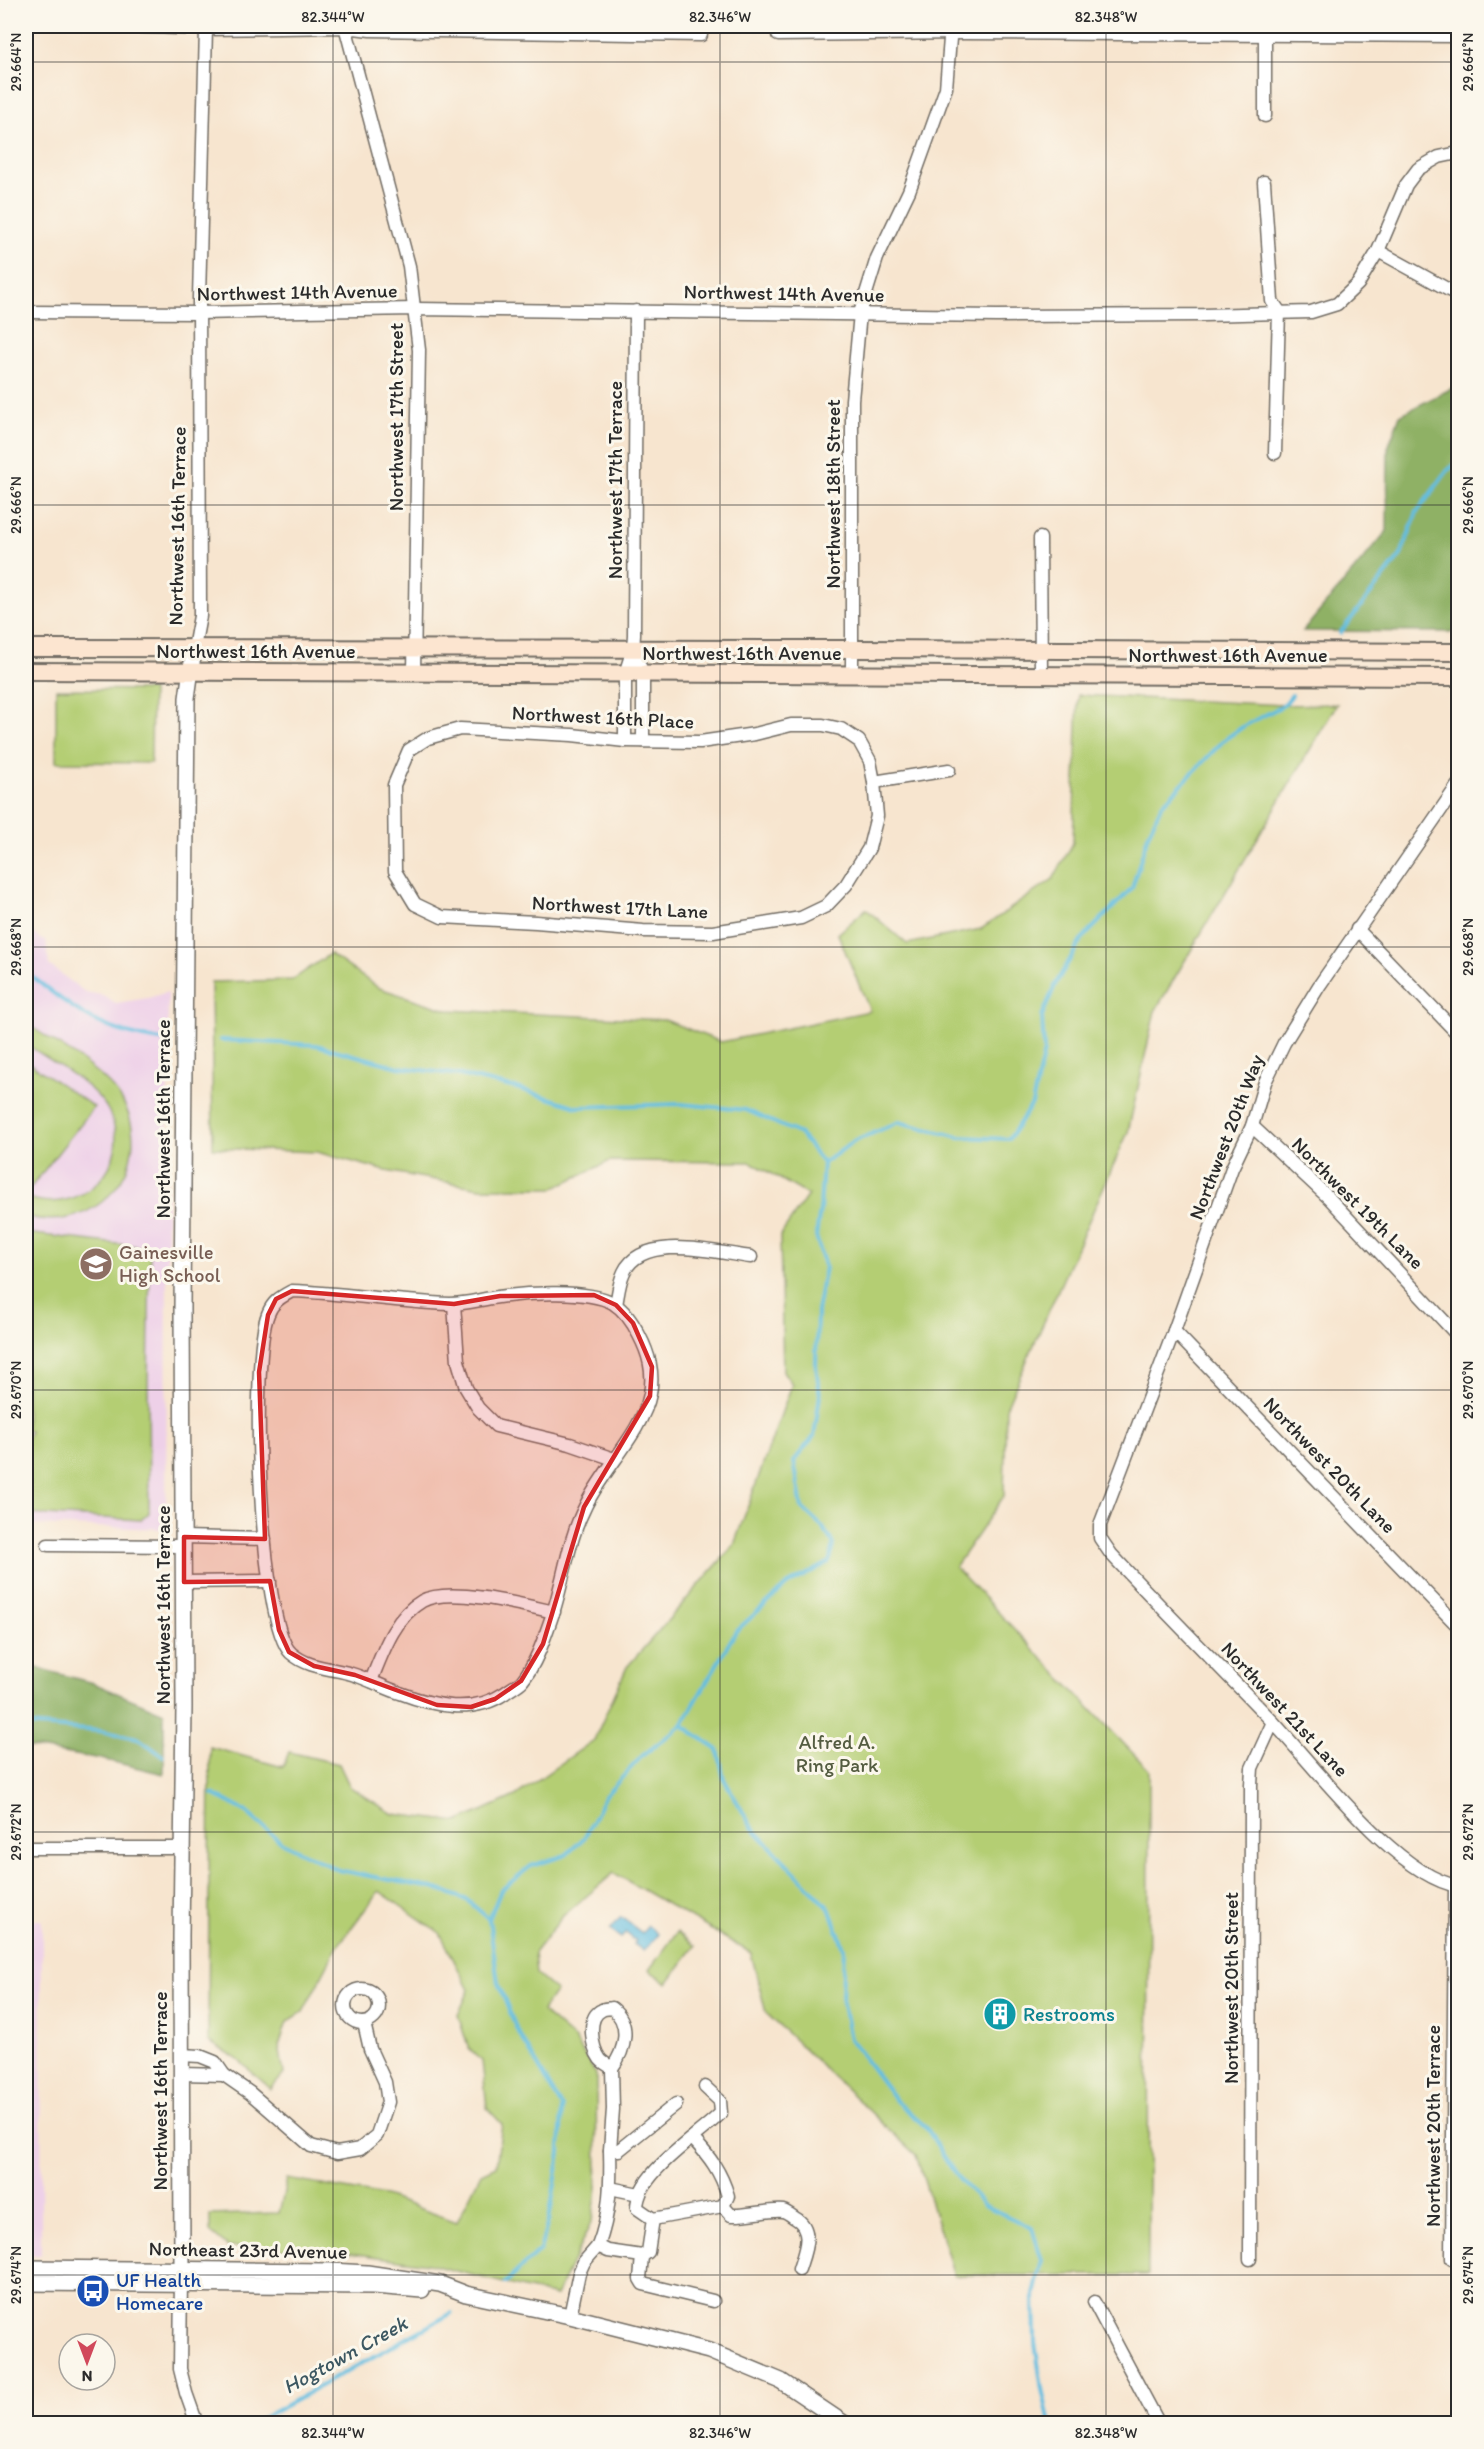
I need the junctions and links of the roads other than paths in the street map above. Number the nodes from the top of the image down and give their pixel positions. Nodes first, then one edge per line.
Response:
1 (120, 26) edge
2 (346, 26) edge
3 (206, 28) junction
4 (951, 30) edge
5 (1265, 30) edge
6 (701, 35) dead end
7 (778, 35) dead end
8 (1458, 36) edge
9 (1265, 116) dead end
10 (1458, 153) edge
11 (1264, 182) dead end
12 (1378, 251) junction
13 (1458, 295) edge
14 (415, 309) junction
15 (636, 311) junction
16 (1279, 311) junction
17 (26, 312) edge
18 (199, 313) junction
19 (860, 313) junction
20 (1275, 453) dead end
21 (1040, 538) dead end
22 (26, 648) edge
23 (195, 648) junction
24 (413, 649) junction
25 (633, 649) junction
26 (852, 649) junction
27 (1041, 651) junction
28 (1264, 651) junction
29 (1458, 652) edge
30 (26, 670) edge
31 (191, 672) junction
32 (414, 673) junction
33 (625, 674) junction
34 (644, 674) junction
35 (852, 674) junction
36 (1041, 675) junction
37 (1264, 676) junction
38 (1458, 677) edge
39 (625, 741) junction
40 (644, 741) junction
41 (949, 770) dead end
42 (874, 782) junction
43 (1458, 785) edge
44 (395, 871) joint
45 (1357, 929) junction
46 (1458, 1034) edge
47 (1252, 1126) junction
48 (751, 1257) dead end
49 (454, 1304) junction
50 (616, 1305) junction
51 (1174, 1331) junction
52 (1458, 1336) edge
53 (614, 1460) junction
54 (1100, 1538) joint
55 (265, 1539) junction
56 (184, 1542) junction
57 (48, 1545) dead end
58 (270, 1581) junction
59 (184, 1582) junction
60 (554, 1612) junction
61 (1458, 1626) edge
62 (371, 1682) junction
63 (1273, 1722) junction
64 (26, 1848) edge
65 (182, 1848) junction
66 (1456, 1886) edge
67 (364, 2023) dead end
68 (181, 2055) junction
69 (612, 2068) dead end
70 (181, 2074) junction
71 (224, 2075) junction
72 (705, 2087) dead end
73 (676, 2104) dead end
74 (693, 2139) junction
75 (610, 2150) junction
76 (610, 2188) junction
77 (639, 2194) junction
78 (723, 2206) junction
79 (653, 2219) junction
80 (598, 2246) junction
81 (642, 2256) junction
82 (1250, 2259) dead end
83 (1452, 2259) dead end
84 (26, 2268) edge
85 (799, 2269) dead end
86 (182, 2270) junction
87 (26, 2283) edge
88 (181, 2286) junction
89 (466, 2294) junction
90 (713, 2301) dead end
91 (1094, 2302) dead end
92 (570, 2316) junction
93 (198, 2424) edge
94 (845, 2424) edge
95 (1159, 2424) edge

1 - 3 street
2 - 3 street
2 - 6 street
2 - 14 street, Northwest 17th Street
3 - 18 street, Northwest 16th Terrace
4 - 5 street
4 - 7 street
4 - 19 street, Northwest 18th Street
5 - 8 street
5 - 9 street
10 - 12 street, Northwest 14th Avenue
11 - 16 street
12 - 13 street
12 - 16 street, Northwest 14th Avenue
14 - 15 street, Northwest 14th Avenue
14 - 18 street, Northwest 14th Avenue
14 - 24 street, Northwest 17th Street
15 - 19 street, Northwest 14th Avenue
15 - 25 street, Northwest 17th Terrace
16 - 19 street, Northwest 14th Avenue
16 - 20 street
17 - 18 street, Northwest 14th Avenue
18 - 23 street, Northwest 16th Terrace
19 - 26 street, Northwest 18th Street
21 - 27 street
22 - 23 main road, Northwest 16th Avenue
23 - 24 main road, Northwest 16th Avenue
23 - 31 street, Northwest 16th Terrace
24 - 25 main road, Northwest 16th Avenue
24 - 32 street, Northwest 17th Street
25 - 26 main road, Northwest 16th Avenue
25 - 33 street
25 - 34 street
26 - 27 main road, Northwest 16th Avenue
26 - 35 street, Northwest 18th Street
27 - 28 main road, Northwest 16th Avenue
27 - 36 street
28 - 29 main road, Northwest 16th Avenue
28 - 37 main road
30 - 31 main road, Northwest 16th Avenue
31 - 32 main road, Northwest 16th Avenue
31 - 56 street, Northwest 16th Terrace
32 - 33 main road, Northwest 16th Avenue
33 - 34 main road, Northwest 16th Avenue
33 - 39 street
34 - 35 main road, Northwest 16th Avenue
34 - 40 street
35 - 36 main road, Northwest 16th Avenue
36 - 37 main road, Northwest 16th Avenue
37 - 38 main road, Northwest 16th Avenue
39 - 40 street, Northwest 16th Place
39 - 44 street, Northwest 16th Place
40 - 42 street, Northwest 16th Place
41 - 42 street
42 - 44 street, Northwest 17th Lane
43 - 45 street, Northwest 20th Way
45 - 46 street
45 - 47 street, Northwest 20th Way
47 - 51 street, Northwest 20th Way
47 - 52 street, Northwest 19th Lane
48 - 50 street
49 - 50 street
49 - 53 street
49 - 55 street
50 - 53 street
51 - 54 street, Northwest 20th Way
51 - 61 street, Northwest 20th Lane
53 - 60 street
54 - 63 street, Northwest 21st Lane
55 - 56 street
55 - 58 street
56 - 57 street
56 - 59 street, Northwest 16th Terrace
58 - 59 street
58 - 62 street
59 - 65 street, Northwest 16th Terrace
60 - 62 street
60 - 62 street
63 - 66 street, Northwest 21st Lane
63 - 82 street, Northwest 20th Street
64 - 65 street
65 - 68 street, Northwest 16th Terrace
66 - 83 street, Northwest 20th Terrace
67 - 71 street
68 - 70 street, Northwest 16th Terrace
68 - 71 street
69 - 75 street
70 - 71 street
70 - 86 street, Northwest 16th Terrace
72 - 74 street
73 - 75 street
74 - 77 street
74 - 78 street
75 - 76 street
76 - 77 street
76 - 80 street
77 - 79 street
78 - 79 street
78 - 85 street
79 - 81 street
80 - 81 street
80 - 92 street
81 - 90 street
84 - 86 street, Northeast 23rd Avenue
86 - 88 street, Northwest 16th Terrace
86 - 89 street, Northeast 23rd Avenue
87 - 88 street, Northeast 23rd Avenue
88 - 89 street, Northeast 23rd Avenue
88 - 93 street, Northwest 16th Terrace
89 - 92 street, Northeast 23rd Avenue
91 - 95 street
92 - 94 street, Northeast 23rd Avenue

